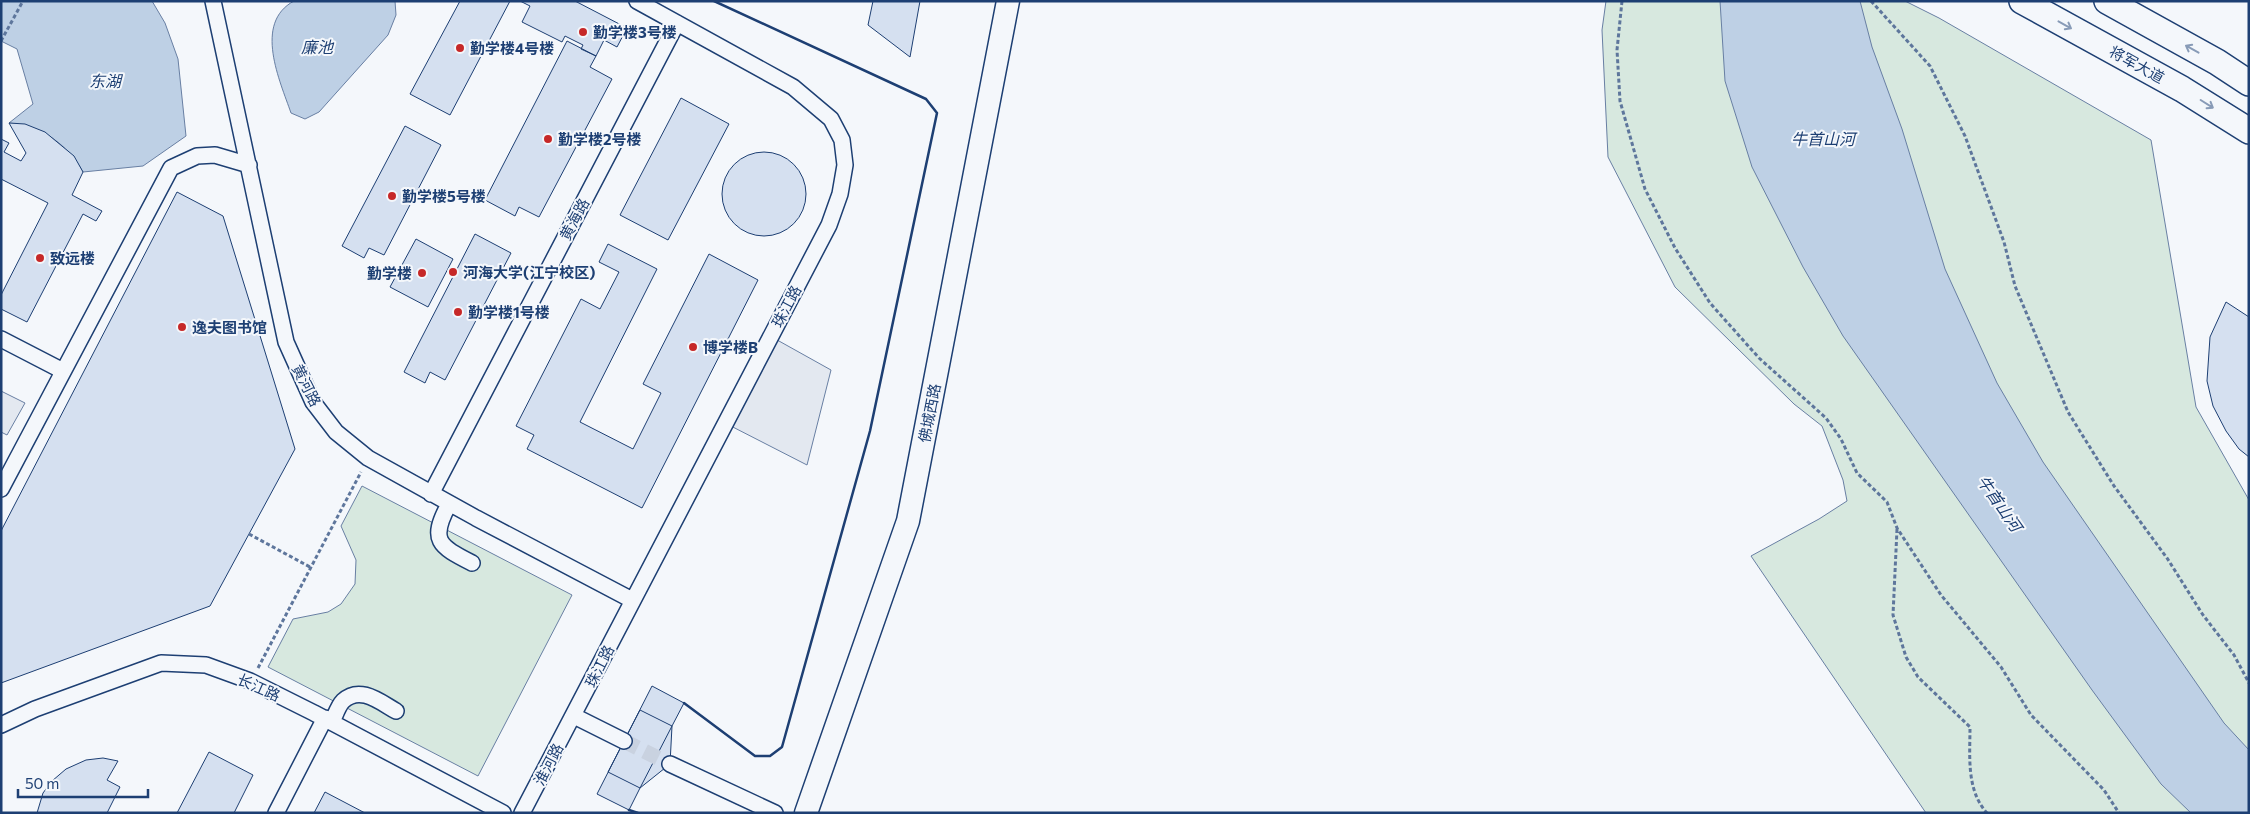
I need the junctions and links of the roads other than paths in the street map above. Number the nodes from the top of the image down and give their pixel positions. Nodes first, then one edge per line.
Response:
1 (213, 1) edge
2 (637, 1) edge
3 (1008, 1) edge
4 (2022, 1) edge
5 (2107, 1) edge
6 (676, 24) junction
7 (2249, 83) edge
8 (2249, 131) edge
9 (249, 165) junction
10 (1, 339) edge
11 (62, 371) junction
12 (3, 479) edge
13 (431, 494) junction
14 (449, 504) junction
15 (472, 564) dead end
16 (632, 600) junction
17 (396, 711) dead end
18 (574, 716) junction
19 (328, 720) junction
20 (1, 725) edge
21 (624, 741) tunnel mouth
22 (670, 764) tunnel mouth
23 (276, 813) edge
24 (503, 813) edge
25 (522, 813) edge
26 (775, 813) edge
27 (806, 813) edge

1 - 9 street, 黄河路
2 - 6 street, 珠江路
3 - 27 main road, 佛城西路
4 -> 8 main road, 将军大道
7 -> 5 main road
6 - 13 street, 黄海路
6 - 16 street, 珠江路
9 - 11 street
9 - 13 street, 黄河路
10 - 11 street
11 - 12 street
13 - 14 street, 黄河路
14 - 15 street
14 - 16 street, 黄河路
16 - 18 street, 珠江路
17 - 19 street
18 - 21 street
18 - 25 street, 淮河路
19 - 20 street, 长江路
19 - 23 street
19 - 24 street, 长江路
22 - 26 street

